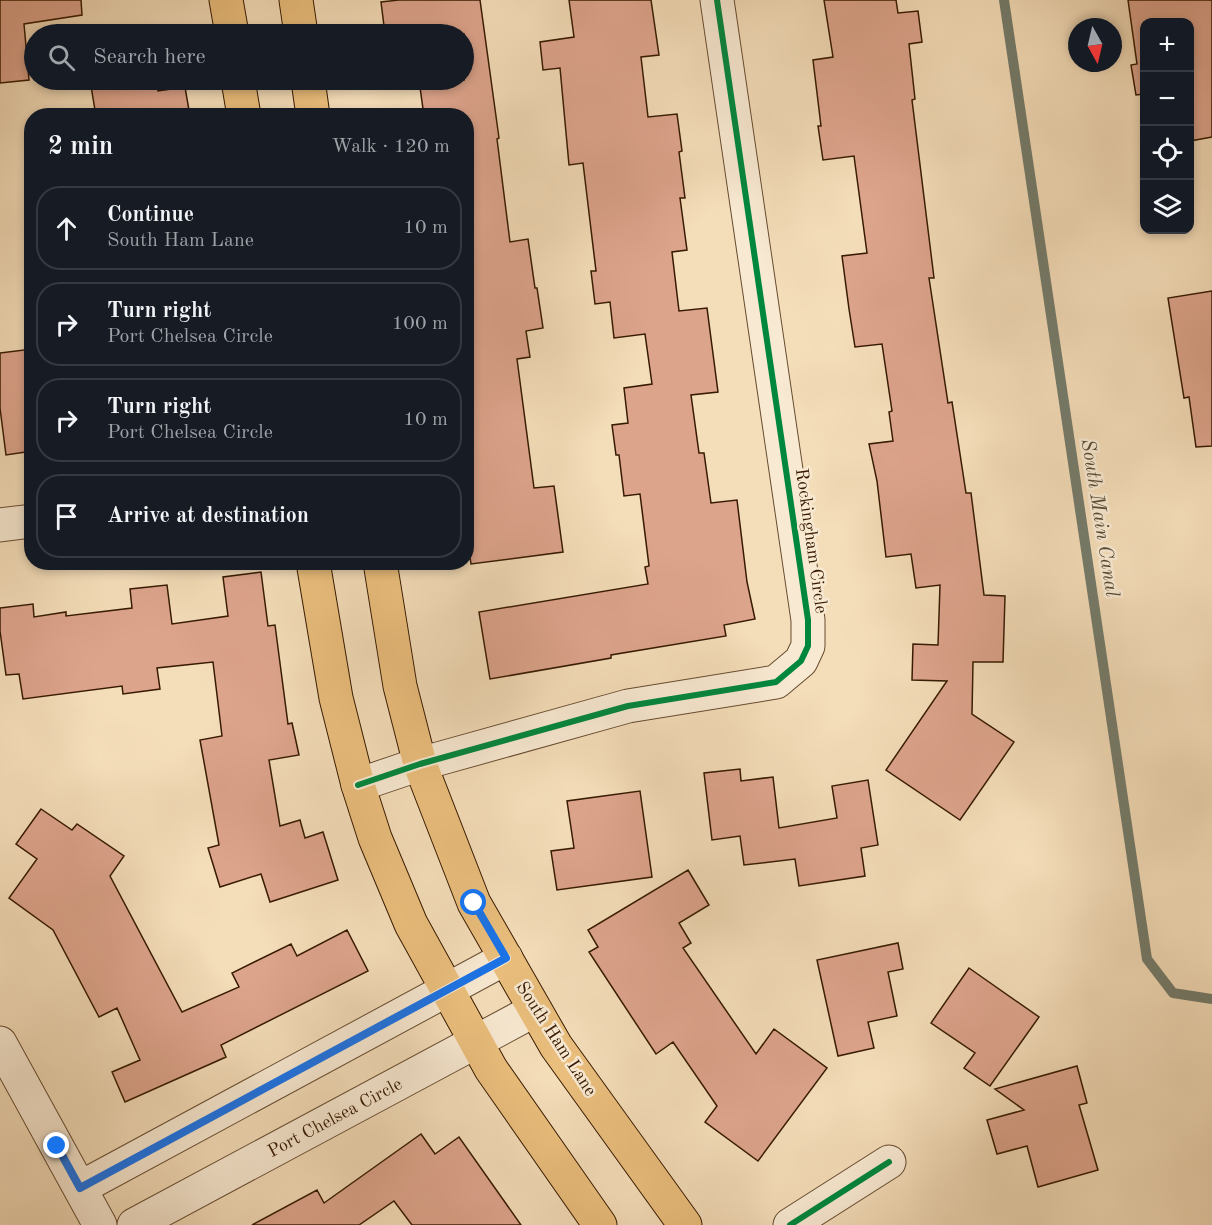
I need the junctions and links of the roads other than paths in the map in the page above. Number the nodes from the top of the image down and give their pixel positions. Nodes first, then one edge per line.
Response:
1 (226, 0) edge
2 (296, 0) edge
3 (717, 0) edge
4 (230, 24) edge
5 (300, 24) edge
6 (240, 90) edge
7 (309, 90) edge
8 (243, 108) edge
9 (312, 108) edge
10 (24, 522) edge
11 (0, 525) edge
12 (314, 570) edge
13 (381, 570) edge
14 (420, 764) junction
15 (358, 785) junction
16 (506, 958) junction
17 (447, 990) junction
18 (535, 1010) junction
19 (476, 1042) junction
20 (0, 1043) edge
21 (889, 1162) dead end
22 (80, 1188) junction
23 (100, 1225) edge
24 (134, 1225) edge
25 (600, 1225) edge
26 (685, 1225) edge
27 (790, 1225) edge

1 - 4 main road
2 - 5 main road
3 - 14 street, Rockingham Circle
6 - 8 main road
7 - 9 main road
10 - 11 street
12 - 15 main road
13 - 14 main road, South Ham Lane
14 - 15 street, Rockingham Circle
14 - 16 main road, South Ham Lane
15 - 17 main road
16 - 17 street
16 - 18 main road, South Ham Lane
17 - 19 main road
17 - 22 street
18 - 19 street, Port Chelsea Circle
18 - 26 main road, South Ham Lane
19 - 24 street, Port Chelsea Circle
19 - 25 main road
20 - 22 street
21 - 27 street
22 - 23 street

